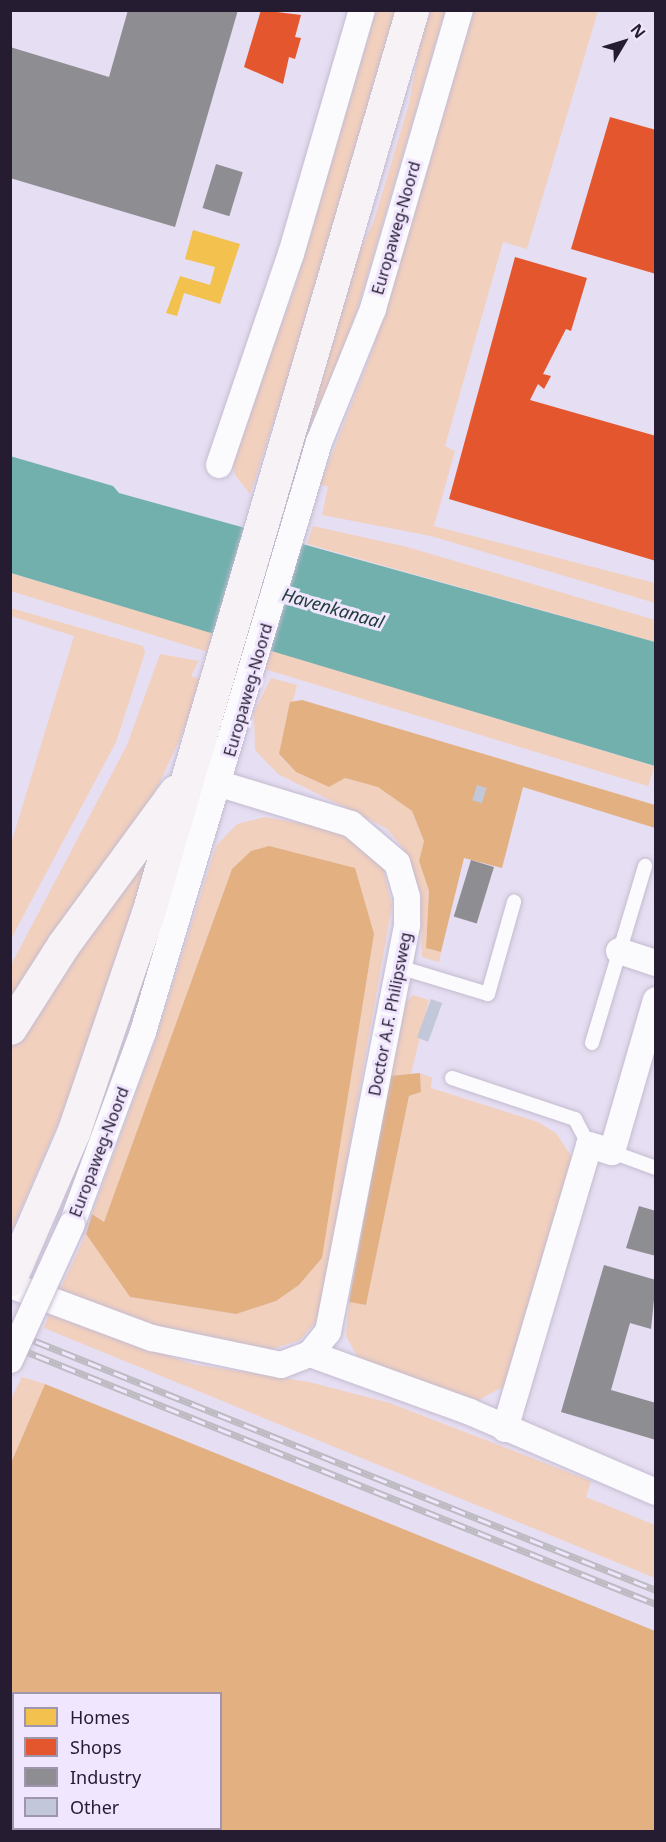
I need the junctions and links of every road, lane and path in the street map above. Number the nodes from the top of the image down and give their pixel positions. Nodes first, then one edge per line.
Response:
1 (362, 10) edge
2 (412, 10) edge
3 (460, 10) edge
4 (219, 465) dead end
5 (188, 774) junction
6 (220, 784) junction
7 (645, 866) dead end
8 (514, 902) dead end
9 (619, 951) junction
10 (656, 963) edge
11 (399, 967) junction
12 (656, 1000) edge
13 (10, 1028) edge
14 (592, 1043) dead end
15 (452, 1078) dead end
16 (601, 1148) junction
17 (656, 1168) edge
18 (10, 1279) edge
19 (10, 1285) edge
20 (310, 1354) junction
21 (10, 1360) edge
22 (506, 1429) junction
23 (656, 1492) edge

1 - 4 street
2 - 5 main road, Europaweg-Noord
3 - 6 street, Europaweg-Noord
5 - 13 main road
5 - 18 main road, Europaweg-Noord
6 - 11 street, Doctor A.F. Philipsweg
6 - 21 street, Europaweg-Noord, bridge
7 - 9 lane
8 - 11 lane
9 - 10 street
9 - 14 lane
11 - 20 street, Doctor A.F. Philipsweg
12 - 16 street
15 - 16 lane
16 - 17 lane
16 - 22 street
19 - 20 street
20 - 22 street
22 - 23 street

